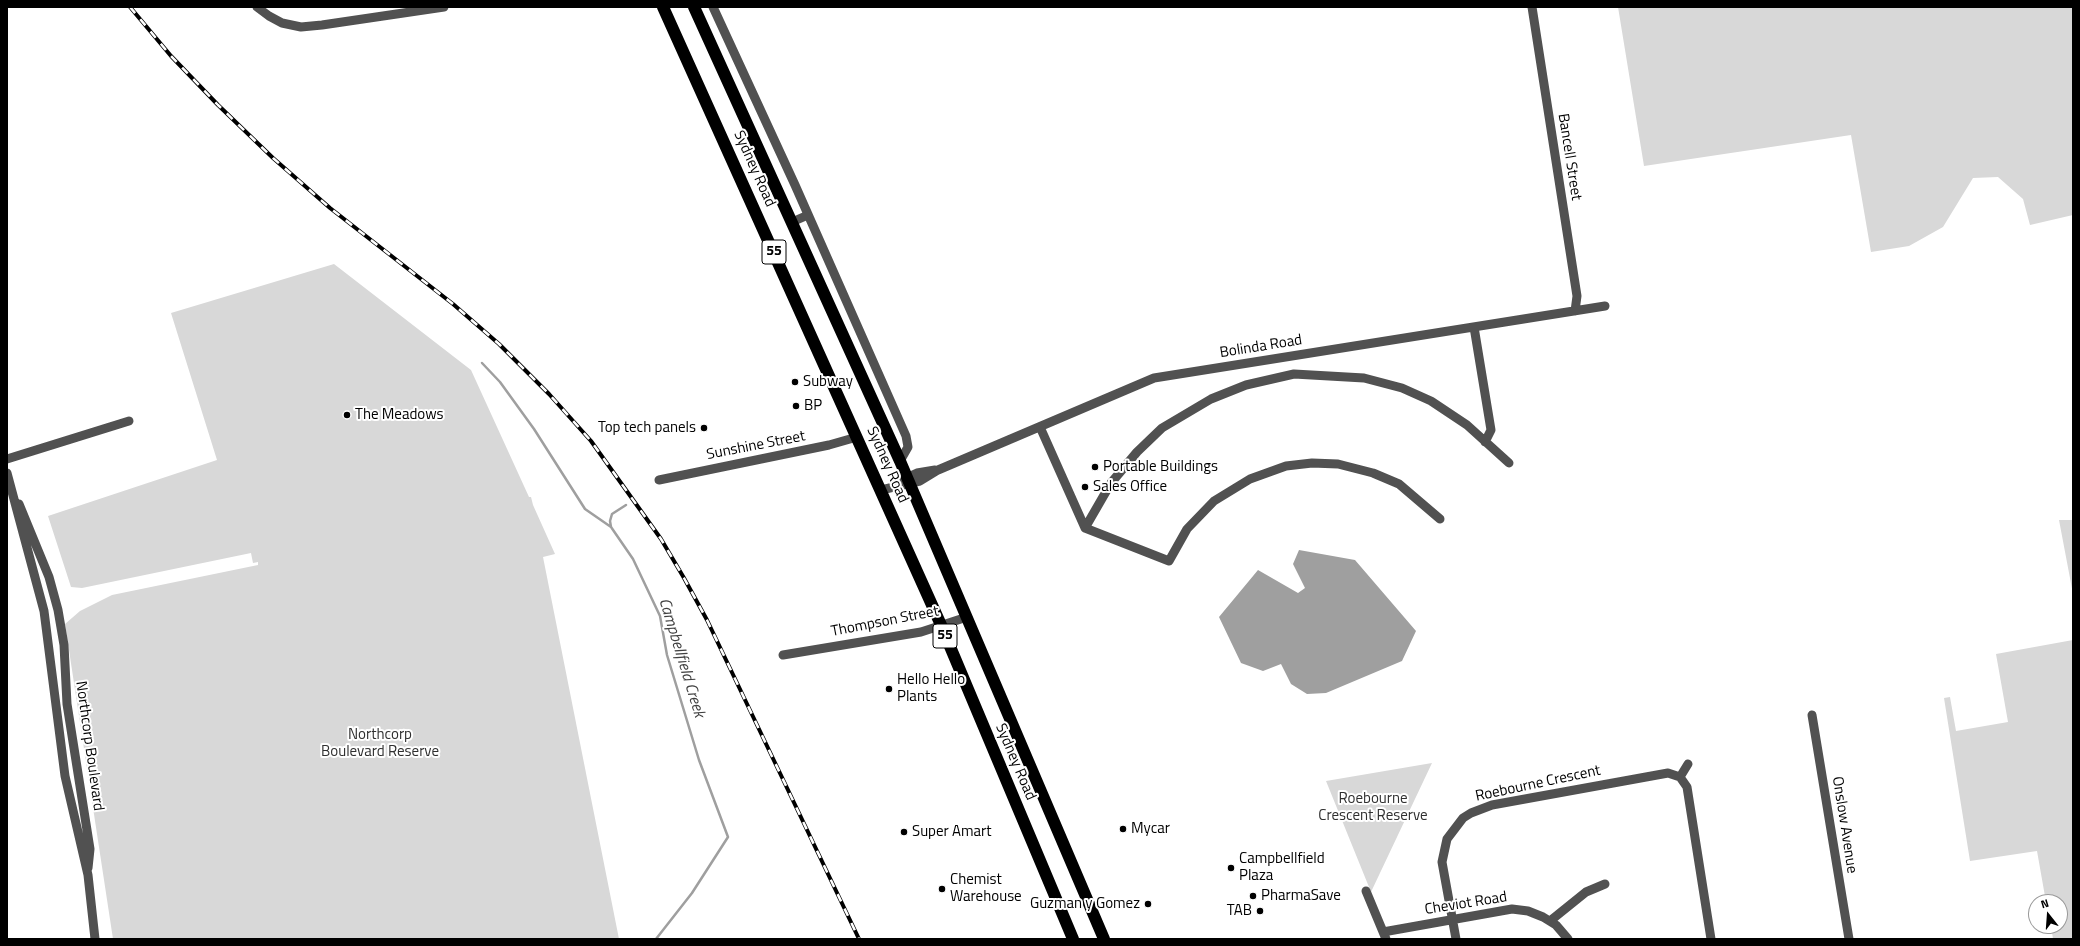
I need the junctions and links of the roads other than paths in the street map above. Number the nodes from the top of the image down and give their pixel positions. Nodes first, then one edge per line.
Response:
1 (257, 7) edge
2 (444, 7) edge
3 (663, 7) edge
4 (694, 7) edge
5 (713, 7) edge
6 (1532, 7) edge
7 (808, 215) junction
8 (792, 222) junction
9 (1605, 306) dead end
10 (1576, 311) junction
11 (1474, 327) junction
12 (128, 421) dead end
13 (1040, 427) junction
14 (857, 437) junction
15 (1486, 442) junction
16 (7, 459) edge
17 (900, 461) junction
18 (1509, 463) dead end
19 (7, 473) edge
20 (659, 480) dead end
21 (909, 481) junction
22 (9, 482) junction
23 (881, 490) junction
24 (1440, 519) dead end
25 (1085, 528) junction
26 (55, 598) junction
27 (44, 611) junction
28 (967, 617) junction
29 (941, 625) junction
30 (783, 655) dead end
31 (1812, 715) dead end
32 (1688, 764) dead end
33 (1680, 777) junction
34 (88, 875) junction
35 (1605, 884) dead end
36 (1366, 891) dead end
37 (1452, 919) junction
38 (1550, 921) junction
39 (1384, 936) edge
40 (95, 939) edge
41 (1073, 939) edge
42 (1104, 939) edge
43 (1456, 939) edge
44 (1568, 939) edge
45 (1712, 939) edge
46 (1848, 939) edge

1 - 2 street
3 - 14 highway, Sydney Road / 55
4 - 8 highway, Sydney Road / 55
5 - 7 street, Sydney Road
6 - 10 street, Bancell Street
7 - 8 street
7 - 17 street, Sydney Road
8 - 17 highway, Sydney Road / 55
9 - 10 street, Bolinda Road
10 - 11 street, Bolinda Road
11 - 13 street, Bolinda Road
11 - 15 street
12 - 16 street
13 - 21 street, Bolinda Road
13 - 25 street
14 - 20 street, Sunshine Street
14 - 23 highway, Sydney Road / 55
15 - 18 street
15 - 25 street
17 - 21 highway, Sydney Road / 55
19 - 22 street, Northcorp Boulevard
21 - 23 street, Bolinda Road
21 - 28 highway, Sydney Road / 55
22 - 26 street, Northcorp Boulevard
22 - 27 street, Northcorp Boulevard
23 - 29 highway, Sydney Road / 55
24 - 25 street
26 - 27 street
26 - 34 street, Northcorp Boulevard
27 - 34 street, Northcorp Boulevard
28 - 29 street, Thompson Street
28 - 42 highway, Sydney Road / 55
29 - 30 street, Thompson Street
29 - 41 highway, Sydney Road / 55
31 - 46 street, Onslow Avenue
32 - 33 street
33 - 37 street, Roebourne Crescent
33 - 45 street
34 - 40 street, Northcorp Boulevard
35 - 38 street
36 - 39 street
37 - 38 street, Cheviot Road
37 - 39 street, Cheviot Road
37 - 43 street, Roebourne Crescent
38 - 44 street, Cheviot Road

